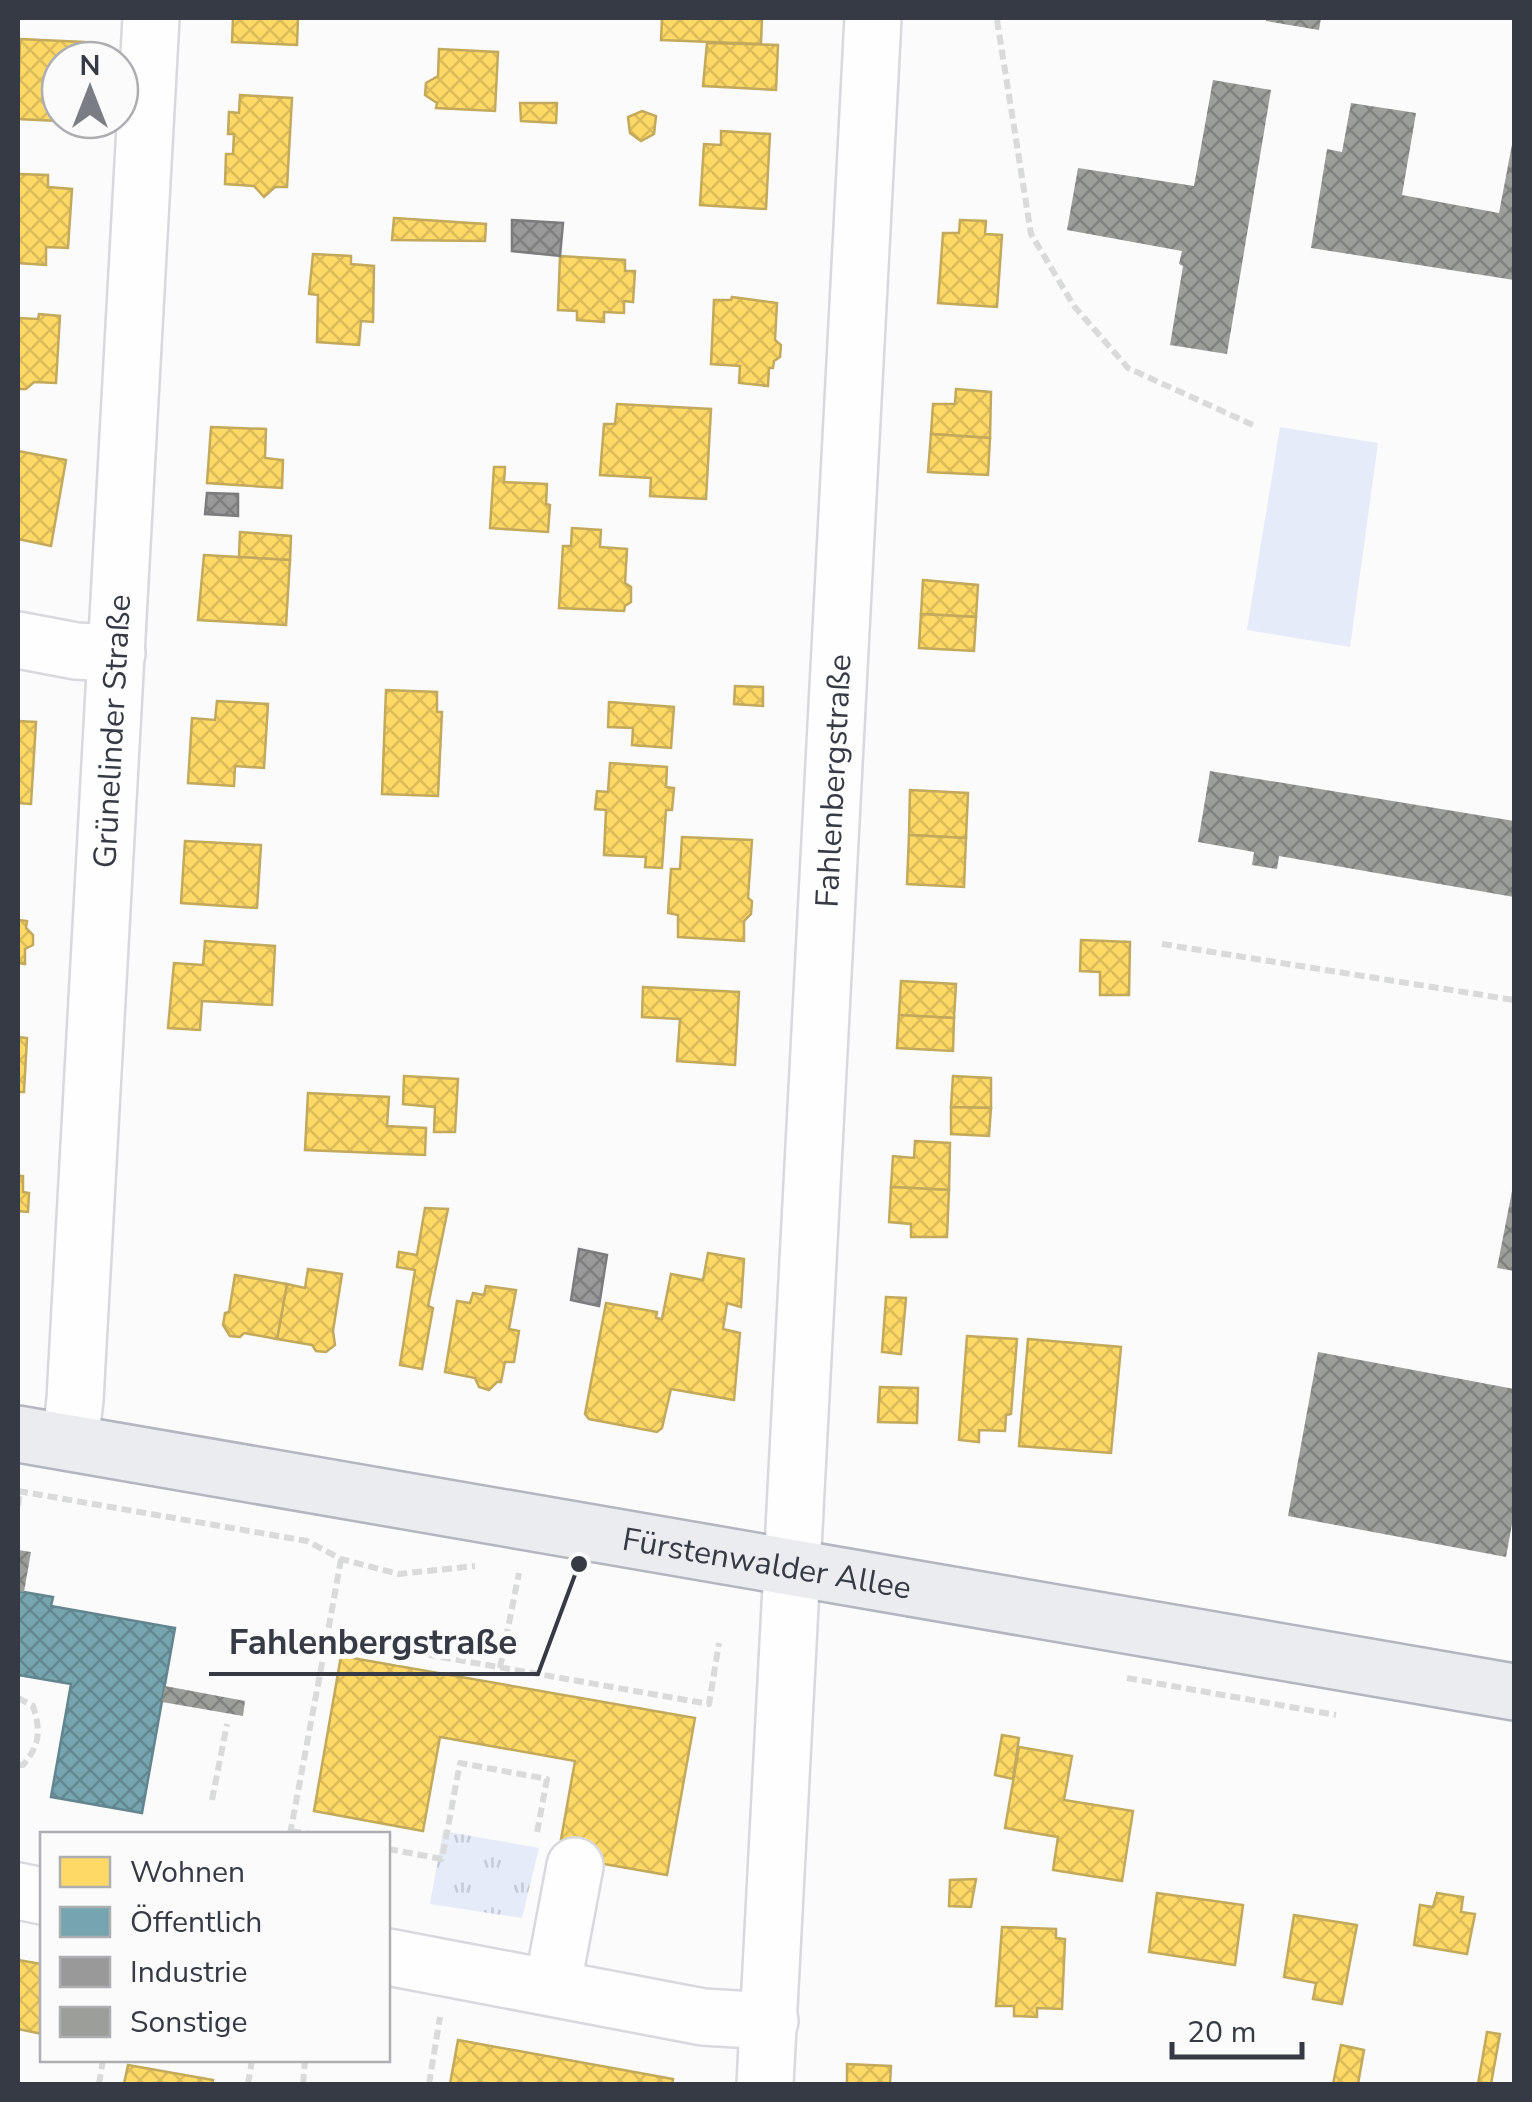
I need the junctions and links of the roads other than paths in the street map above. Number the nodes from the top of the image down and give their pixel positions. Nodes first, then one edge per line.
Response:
1 (151, 18) edge
2 (872, 18) edge
3 (18, 640) edge
4 (117, 653) junction
5 (44, 1438) edge
6 (793, 1568) junction
7 (1514, 1692) edge
8 (555, 1858) road end
9 (390, 1957) edge
10 (552, 1988) junction
11 (770, 2021) junction
12 (765, 2084) edge

1 - 4 street, Grünelinder Straße
2 - 6 street, Fahlenbergstraße
3 - 4 street
4 - 5 street, Grünelinder Straße
5 - 6 main road, Fürstenwalder Allee
6 - 7 main road, Fürstenwalder Allee
6 - 11 street, Fahlenbergstraße
8 - 10 street
9 - 10 street
10 - 11 street
11 - 12 street, Fahlenbergstraße

